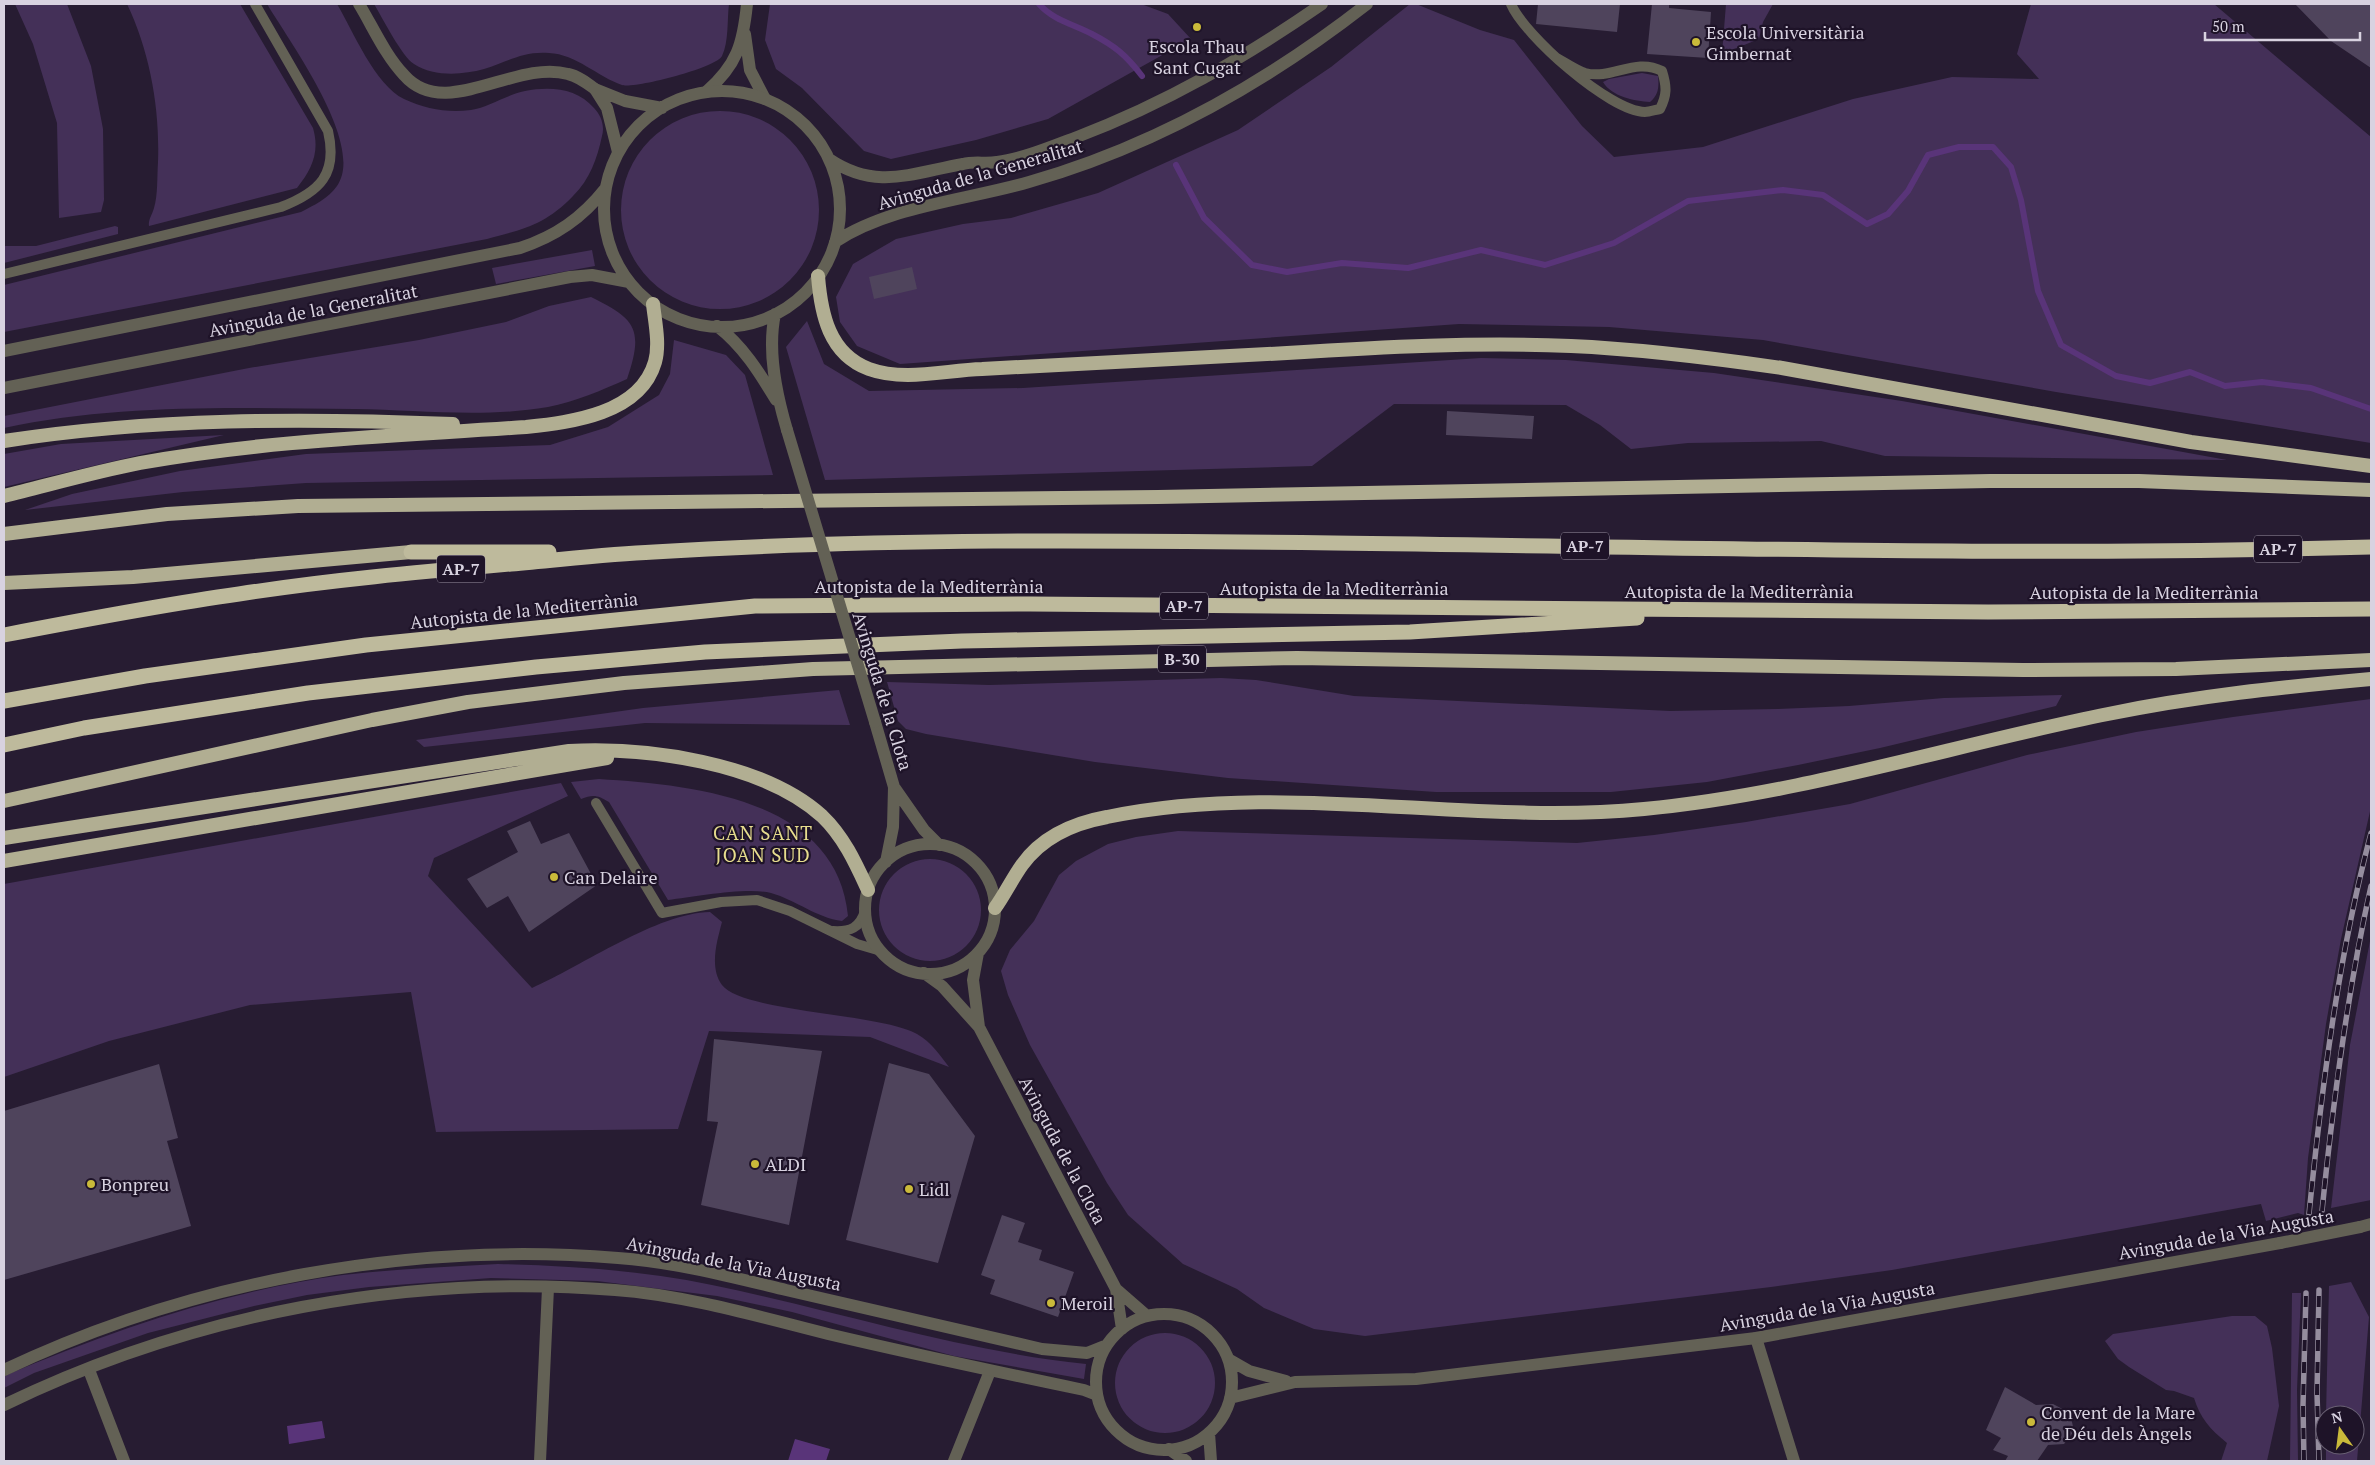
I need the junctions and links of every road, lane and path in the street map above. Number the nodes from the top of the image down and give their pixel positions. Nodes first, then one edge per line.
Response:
1 (255, 4) edge
2 (359, 4) edge
3 (747, 4) edge
4 (1322, 4) edge
5 (1368, 4) edge
6 (1511, 4) edge
7 (744, 32) junction
8 (1558, 58) junction
9 (595, 89) junction
10 (706, 92) junction
11 (765, 99) junction
12 (662, 108) junction
13 (618, 152) junction
14 (829, 159) junction
15 (605, 189) junction
16 (835, 242) junction
17 (4, 274) edge
18 (818, 276) junction
19 (629, 282) junction
20 (652, 304) junction
21 (775, 314) junction
22 (717, 326) junction
23 (4, 351) edge
24 (4, 388) edge
25 (779, 405) junction
26 (526, 427) junction
27 (4, 441) edge
28 (2371, 466) edge
29 (2371, 490) edge
30 (4, 496) edge
31 (4, 534) edge
32 (2371, 547) edge
33 (411, 552) joint
34 (643, 552) junction
35 (4, 583) edge
36 (2371, 609) edge
37 (1773, 610) junction
38 (4, 635) edge
39 (2371, 660) edge
40 (2371, 679) edge
41 (4, 701) edge
42 (4, 745) edge
43 (680, 758) junction
44 (894, 786) junction
45 (4, 801) edge
46 (596, 803) dead end
47 (4, 838) edge
48 (939, 845) junction
49 (4, 862) edge
50 (886, 862) junction
51 (868, 890) junction
52 (995, 908) junction
53 (865, 911) junction
54 (830, 930) junction
55 (880, 951) junction
56 (978, 954) junction
57 (924, 974) junction
58 (979, 1027) junction
59 (2366, 1226) edge
60 (548, 1288) junction
61 (1116, 1289) junction
62 (1147, 1316) junction
63 (1122, 1329) junction
64 (1756, 1338) junction
65 (1107, 1345) junction
66 (1228, 1359) junction
67 (4, 1370) edge
68 (89, 1370) junction
69 (990, 1371) junction
70 (1295, 1382) junction
71 (1097, 1395) junction
72 (1230, 1398) junction
73 (4, 1405) edge
74 (1209, 1433) junction
75 (1169, 1449) junction
76 (124, 1461) edge
77 (540, 1461) edge
78 (954, 1461) edge
79 (1186, 1461) edge
80 (1211, 1461) edge
81 (1794, 1461) edge

1 - 17 lane
2 - 9 street
3 - 7 street
4 - 14 street, Avinguda de la Generalitat
5 - 16 street, Avinguda de la Generalitat
6 - 8 lane
7 - 10 street
7 - 11 street
8 - 8 lane
9 - 12 street
9 - 13 street
10 - 11 street
10 - 12 street
11 - 14 street
12 - 13 street
13 - 15 street
14 - 16 street
15 - 19 street
15 - 23 street, Avinguda de la Generalitat
16 - 18 street
18 - 21 street
18 - 28 highway
19 - 20 street
19 - 24 street, Avinguda de la Generalitat
20 - 22 street
20 - 26 highway
21 - 22 street
21 - 25 street, Avinguda de la Clota
22 - 25 street, Avinguda de la Clota
25 - 44 street, Avinguda de la Clota, bridge
26 - 27 highway
26 - 30 highway
29 - 31 highway
32 - 34 highway, AP-7
33 - 34 highway
33 - 35 highway
34 - 38 highway, AP-7
36 - 37 highway, Autopista de la Mediterrània / AP-7
37 - 41 highway, Autopista de la Mediterrània / AP-7
37 - 42 highway
39 - 45 highway, B-30
40 - 52 highway
43 - 47 highway
43 - 49 highway
43 - 51 highway
44 - 48 street, Avinguda de la Clota
44 - 50 street, Avinguda de la Clota
46 - 54 lane
48 - 50 street
48 - 52 street
50 - 51 street
51 - 53 street
52 - 56 street
53 - 54 lane
53 - 55 street
54 - 55 lane
55 - 57 street
56 - 57 street
56 - 58 street, Avinguda de la Clota
57 - 58 street, Avinguda de la Clota
58 - 61 street, Avinguda de la Clota
59 - 64 street, Avinguda de la Via Augusta, bridge
60 - 68 street
60 - 69 street
60 - 77 street
61 - 62 street, Avinguda de la Clota
61 - 63 street, Avinguda de la Clota
62 - 63 street
62 - 66 street
63 - 65 street
64 - 70 street, Avinguda de la Via Augusta
64 - 81 street
65 - 67 street, Avinguda de la Via Augusta
65 - 71 street
66 - 70 street, Avinguda de la Via Augusta
66 - 72 street
68 - 73 street
68 - 76 street
69 - 71 street
69 - 78 street
70 - 72 street, Avinguda de la Via Augusta
71 - 75 street
72 - 74 street
74 - 75 street
74 - 80 street
75 - 79 street

